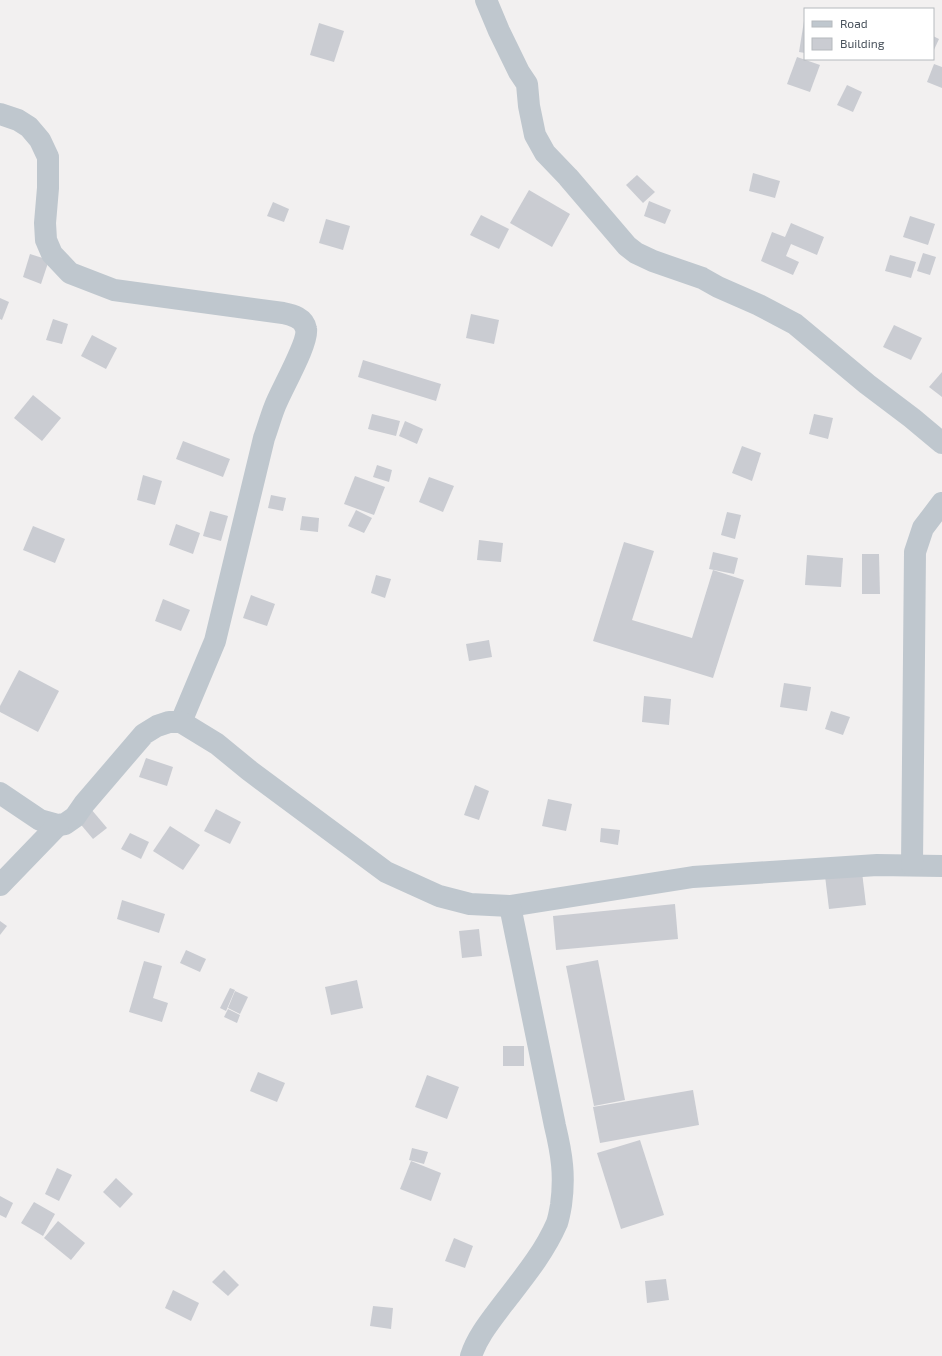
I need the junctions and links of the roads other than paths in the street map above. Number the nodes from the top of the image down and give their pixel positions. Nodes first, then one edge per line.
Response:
1 (486, 0) edge
2 (0, 114) edge
3 (942, 443) edge
4 (942, 503) edge
5 (181, 722) junction
6 (0, 793) edge
7 (58, 825) junction
8 (912, 865) junction
9 (942, 866) edge
10 (0, 886) edge
11 (510, 906) junction
12 (471, 1356) edge

1 - 3 street
2 - 5 street
4 - 8 street
5 - 7 street
5 - 11 street
6 - 7 street
7 - 10 street
8 - 9 street
8 - 11 street
11 - 12 street

